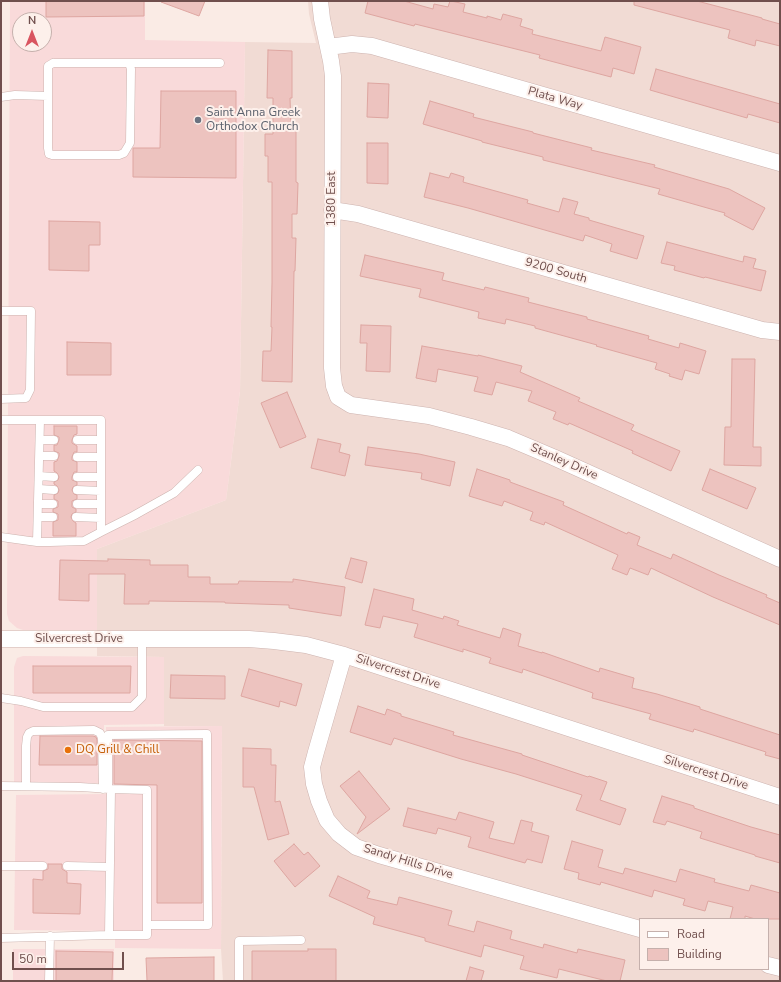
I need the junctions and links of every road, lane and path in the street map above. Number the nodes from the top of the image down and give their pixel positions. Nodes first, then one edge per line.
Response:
1 (320, 1) edge
2 (328, 47) junction
3 (129, 63) junction
4 (220, 63) dead end
5 (1, 96) edge
6 (48, 96) junction
7 (780, 163) edge
8 (332, 210) junction
9 (1, 311) edge
10 (780, 332) edge
11 (338, 397) joint
12 (1, 398) edge
13 (1, 420) edge
14 (40, 420) junction
15 (40, 440) junction
16 (54, 440) dead end
17 (77, 440) dead end
18 (101, 440) junction
19 (40, 456) junction
20 (54, 456) dead end
21 (77, 457) dead end
22 (101, 457) junction
23 (198, 470) dead end
24 (39, 476) junction
25 (54, 477) dead end
26 (77, 477) dead end
27 (101, 477) junction
28 (39, 489) junction
29 (54, 490) dead end
30 (77, 490) dead end
31 (101, 491) junction
32 (38, 504) junction
33 (54, 504) dead end
34 (76, 504) dead end
35 (101, 504) junction
36 (38, 517) junction
37 (54, 517) dead end
38 (76, 517) dead end
39 (101, 518) junction
40 (101, 532) junction
41 (1, 537) edge
42 (38, 542) junction
43 (780, 559) edge
44 (1, 639) edge
45 (142, 639) junction
46 (344, 655) junction
47 (1, 698) edge
48 (1, 786) edge
49 (26, 786) junction
50 (107, 789) junction
51 (780, 797) edge
52 (1, 866) edge
53 (43, 866) dead end
54 (67, 866) dead end
55 (110, 867) junction
56 (147, 925) junction
57 (639, 929) edge
58 (109, 935) junction
59 (50, 936) junction
60 (1, 938) edge
61 (301, 940) dead end
62 (769, 965) edge
63 (780, 968) edge
64 (49, 981) edge
65 (239, 981) edge

1 - 2 street, 1380 East
2 - 7 street, Plata Way
2 - 8 street, 1380 East
3 - 4 lane
3 - 6 lane
3 - 6 lane
5 - 6 lane
8 - 10 street, 9200 South
8 - 11 street, 1380 East
9 - 12 lane
11 - 43 street, Stanley Drive
13 - 14 lane
14 - 15 lane
14 - 18 lane
15 - 16 lane
15 - 19 lane
17 - 18 lane
18 - 22 lane
19 - 20 lane
19 - 24 lane
21 - 22 lane
22 - 27 lane
23 - 40 lane
24 - 25 lane
24 - 28 lane
26 - 27 lane
27 - 31 lane
28 - 29 lane
28 - 32 lane
30 - 31 lane
31 - 35 lane
32 - 33 lane
32 - 36 lane
34 - 35 lane
35 - 39 lane
36 - 37 lane
36 - 42 lane
38 - 39 lane
39 - 40 lane
40 - 42 lane
41 - 42 lane
44 - 45 street, Silvercrest Drive
45 - 46 street, Silvercrest Drive
45 - 47 lane
46 - 51 street, Silvercrest Drive
46 - 57 street, Sandy Hills Drive
48 - 49 lane
49 - 50 lane
49 - 50 lane
50 - 55 lane
50 - 56 lane
50 - 56 lane
52 - 53 lane
54 - 55 lane
55 - 58 lane
56 - 58 lane
58 - 59 lane
59 - 60 lane
59 - 64 lane
61 - 65 lane
62 - 63 street

